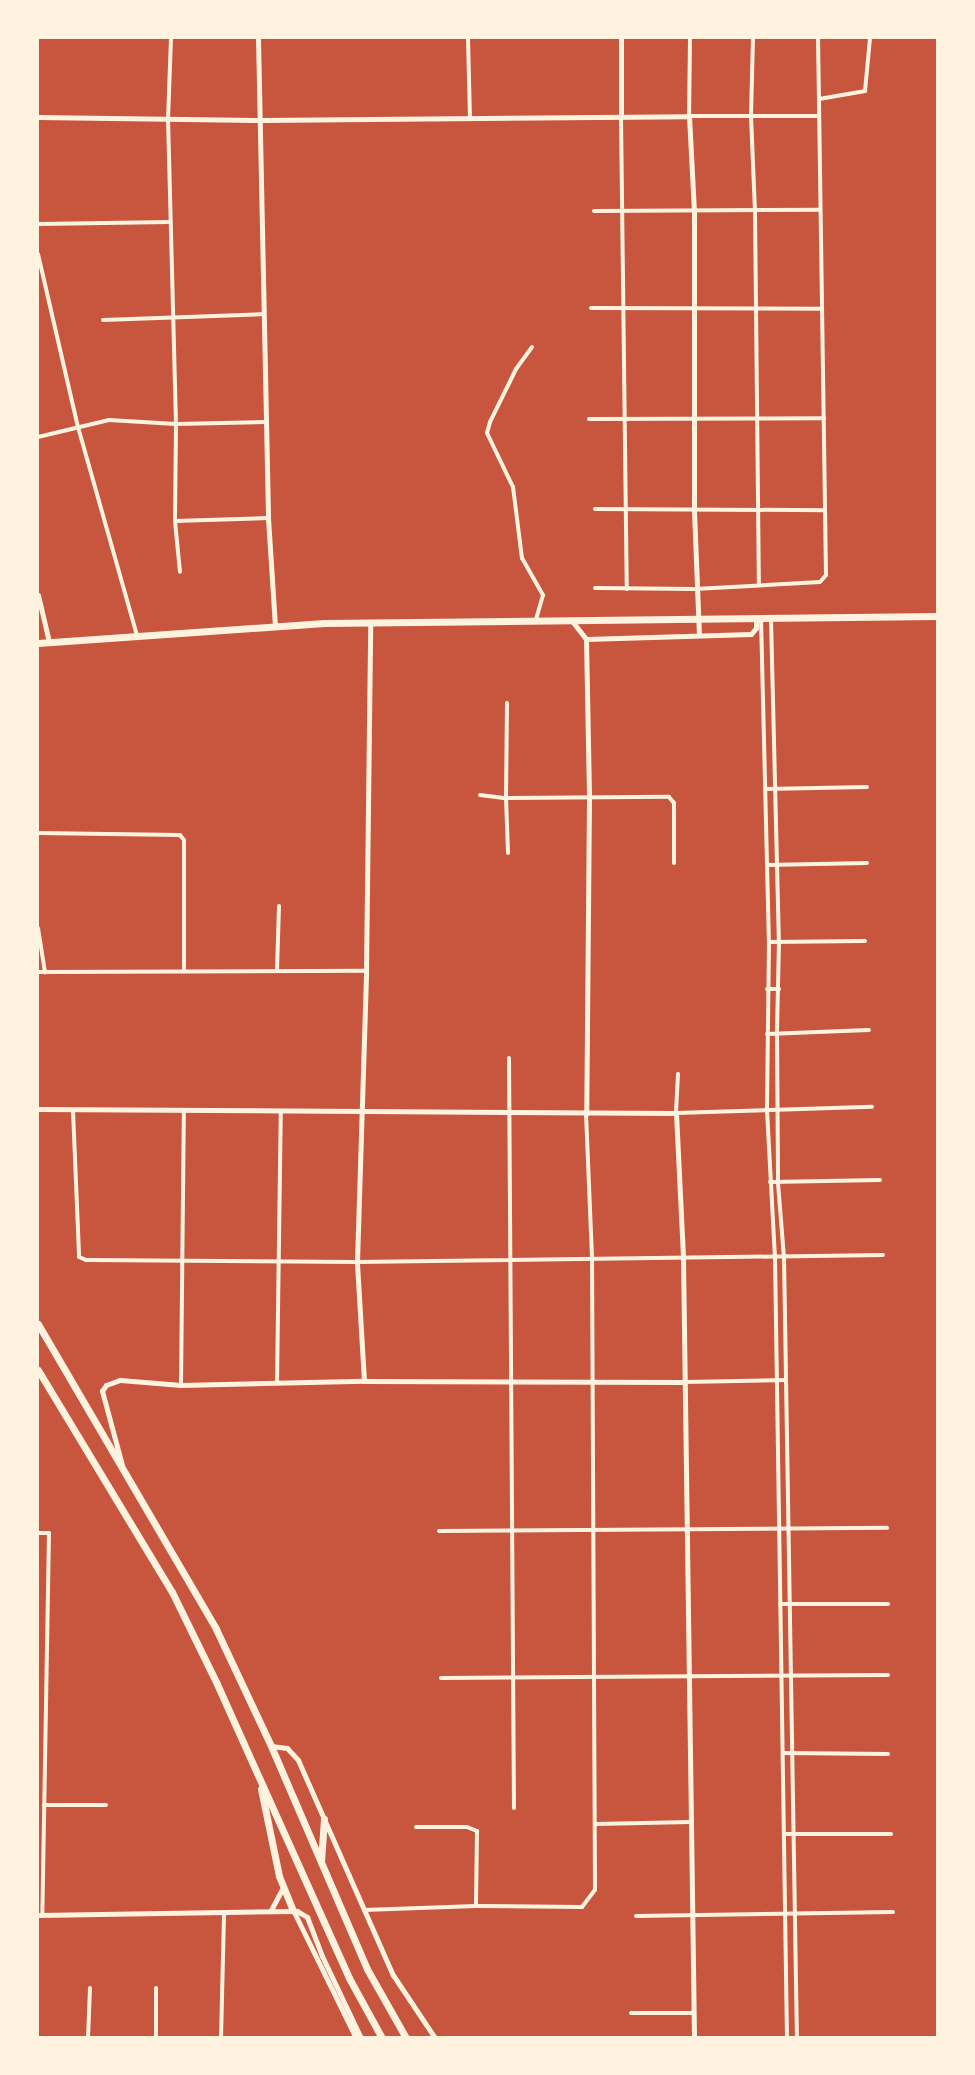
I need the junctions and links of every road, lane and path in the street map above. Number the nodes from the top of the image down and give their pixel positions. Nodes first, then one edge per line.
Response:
1 (171, 38) edge
2 (258, 38) edge
3 (468, 38) edge
4 (621, 38) edge
5 (690, 38) edge
6 (753, 38) edge
7 (818, 38) edge
8 (870, 38) edge
9 (819, 99) junction
10 (689, 116) junction
11 (751, 116) junction
12 (819, 116) junction
13 (38, 117) edge
14 (621, 117) junction
15 (168, 118) junction
16 (470, 118) junction
17 (261, 120) junction
18 (819, 210) junction
19 (594, 211) dead end
20 (623, 211) junction
21 (755, 212) junction
22 (693, 213) junction
23 (170, 222) junction
24 (38, 224) edge
25 (38, 254) edge
26 (591, 308) dead end
27 (622, 308) junction
28 (693, 308) junction
29 (757, 308) junction
30 (822, 309) junction
31 (266, 314) junction
32 (173, 317) junction
33 (102, 320) dead end
34 (532, 347) dead end
35 (694, 417) junction
36 (758, 417) junction
37 (824, 418) junction
38 (589, 419) dead end
39 (623, 419) junction
40 (266, 422) junction
41 (176, 423) junction
42 (78, 427) junction
43 (38, 436) edge
44 (596, 509) dead end
45 (759, 510) junction
46 (824, 510) junction
47 (626, 511) junction
48 (694, 511) junction
49 (268, 518) junction
50 (175, 521) junction
51 (180, 572) dead end
52 (759, 585) junction
53 (595, 588) dead end
54 (627, 589) junction
55 (695, 589) junction
56 (38, 595) edge
57 (938, 616) edge
58 (759, 618) junction
59 (698, 619) junction
60 (771, 619) junction
61 (536, 621) junction
62 (572, 621) junction
63 (370, 622) junction
64 (275, 626) junction
65 (758, 631) junction
66 (772, 631) junction
67 (699, 635) junction
68 (136, 636) junction
69 (586, 639) junction
70 (49, 642) junction
71 (38, 643) edge
72 (507, 703) dead end
73 (867, 787) dead end
74 (765, 789) junction
75 (776, 789) junction
76 (480, 795) dead end
77 (506, 798) junction
78 (589, 798) junction
79 (38, 833) edge
80 (508, 853) dead end
81 (674, 863) dead end
82 (867, 863) dead end
83 (767, 865) junction
84 (777, 865) junction
85 (279, 906) dead end
86 (38, 928) edge
87 (865, 940) dead end
88 (769, 942) junction
89 (779, 942) junction
90 (184, 970) junction
91 (277, 970) junction
92 (366, 971) junction
93 (38, 972) edge
94 (45, 972) junction
95 (767, 989) junction
96 (779, 989) junction
97 (869, 1030) dead end
98 (777, 1033) junction
99 (767, 1034) junction
100 (509, 1058) dead end
101 (678, 1074) dead end
102 (872, 1107) dead end
103 (38, 1109) edge
104 (767, 1110) junction
105 (777, 1110) junction
106 (73, 1111) junction
107 (184, 1112) junction
108 (281, 1112) junction
109 (362, 1112) junction
110 (676, 1113) junction
111 (509, 1114) junction
112 (586, 1114) junction
113 (880, 1180) dead end
114 (770, 1182) junction
115 (778, 1183) junction
116 (883, 1255) dead end
117 (592, 1257) junction
118 (775, 1257) junction
119 (784, 1257) junction
120 (683, 1258) junction
121 (183, 1260) junction
122 (278, 1260) junction
123 (508, 1261) junction
124 (357, 1262) junction
125 (38, 1324) edge
126 (38, 1370) edge
127 (777, 1380) junction
128 (786, 1380) junction
129 (364, 1381) junction
130 (511, 1381) junction
131 (685, 1382) junction
132 (277, 1383) junction
133 (592, 1383) junction
134 (181, 1385) junction
135 (123, 1467) junction
136 (778, 1527) junction
137 (788, 1528) junction
138 (887, 1528) dead end
139 (688, 1531) junction
140 (439, 1532) dead end
141 (513, 1532) junction
142 (592, 1532) junction
143 (38, 1533) edge
144 (780, 1604) junction
145 (789, 1604) junction
146 (888, 1604) dead end
147 (888, 1675) dead end
148 (790, 1676) junction
149 (592, 1677) junction
150 (782, 1677) junction
151 (441, 1678) dead end
152 (512, 1678) junction
153 (689, 1678) junction
154 (271, 1746) junction
155 (783, 1754) junction
156 (791, 1754) junction
157 (888, 1754) dead end
158 (258, 1775) junction
159 (44, 1805) junction
160 (106, 1805) dead end
161 (514, 1808) dead end
162 (324, 1819) junction
163 (691, 1822) junction
164 (596, 1824) junction
165 (416, 1827) dead end
166 (784, 1834) junction
167 (794, 1834) junction
168 (891, 1834) dead end
169 (321, 1864) junction
170 (283, 1887) junction
171 (476, 1906) junction
172 (272, 1910) junction
173 (293, 1910) junction
174 (364, 1910) junction
175 (224, 1912) junction
176 (893, 1912) dead end
177 (40, 1915) edge
178 (795, 1915) junction
179 (636, 1916) dead end
180 (692, 1916) junction
181 (785, 1916) junction
182 (90, 1988) dead end
183 (156, 1988) dead end
184 (631, 2013) dead end
185 (693, 2013) junction
186 (88, 2037) edge
187 (156, 2037) edge
188 (221, 2037) edge
189 (356, 2037) edge
190 (361, 2037) edge
191 (382, 2037) edge
192 (406, 2037) edge
193 (435, 2037) edge
194 (694, 2037) edge
195 (787, 2037) edge
196 (797, 2037) edge

1 - 15 street
2 - 17 street
3 - 16 street
4 - 14 street
5 - 10 street
6 - 11 street
7 - 9 street
8 - 9 street
9 - 12 street
10 - 11 street
10 - 14 street
10 - 22 street
11 - 12 street
11 - 21 street
12 - 18 street
13 - 15 street
14 - 16 street
14 - 20 street
15 - 17 street
15 - 23 street
16 - 17 street
17 - 31 street
18 - 21 street
18 - 30 street
19 - 20 street
20 - 22 street
20 - 27 street
21 - 22 street
21 - 29 street
22 - 28 street
23 - 24 street
23 - 32 street
25 - 42 street
26 - 27 street
27 - 28 street
27 - 39 street
28 - 29 street
28 - 35 street
29 - 30 street
29 - 36 street
30 - 37 street
31 - 32 street
31 - 40 street
32 - 33 street
32 - 41 street
34 - 61 street
35 - 36 street
35 - 39 street
35 - 48 street
36 - 37 street
36 - 45 street
37 - 46 street
38 - 39 street
39 - 47 street
40 - 41 street
40 - 49 street
41 - 42 street
41 - 50 street
42 - 43 street
42 - 68 street
44 - 47 street
45 - 46 street
45 - 48 street
45 - 52 street
46 - 52 street
47 - 48 street
47 - 54 street
48 - 55 street
49 - 50 street
49 - 64 street
50 - 51 street
52 - 55 street
53 - 54 street
54 - 55 street
55 - 59 street
56 - 70 street
57 - 60 highway
58 - 59 highway
58 - 60 highway
58 - 65 street
59 - 62 highway
59 - 67 street
60 - 66 street
61 - 62 highway
61 - 63 highway
62 - 69 street
63 - 64 highway
63 - 92 street
64 - 68 highway
65 - 66 street
65 - 67 street
65 - 74 street
66 - 75 street
67 - 69 street
68 - 70 highway
69 - 78 street
70 - 71 highway
72 - 77 street
73 - 75 street
74 - 75 street
74 - 83 street
75 - 84 street
76 - 77 street
77 - 78 street
77 - 80 street
78 - 81 street
78 - 112 street
79 - 90 street
82 - 84 street
83 - 84 street
83 - 88 street
84 - 89 street
85 - 91 street
86 - 94 street
87 - 89 street
88 - 89 street
88 - 95 street
89 - 96 street
90 - 91 street
90 - 94 street
91 - 92 street
92 - 109 street
93 - 94 street
95 - 96 street
95 - 99 street
96 - 98 street
97 - 98 street
98 - 99 street
98 - 105 street
99 - 104 street
100 - 111 street
101 - 110 street
102 - 105 street
103 - 106 street
104 - 105 street
104 - 110 street
104 - 114 street
105 - 115 street
106 - 107 street
106 - 121 street
107 - 108 street
107 - 121 street
108 - 109 street
108 - 122 street
109 - 111 street
109 - 124 street
110 - 112 street
110 - 120 street
111 - 112 street
111 - 123 street
112 - 117 street
113 - 115 street
114 - 115 street
114 - 118 street
115 - 119 street
116 - 119 street
117 - 120 street
117 - 123 street
117 - 133 street
118 - 119 street
118 - 120 street
118 - 127 street
119 - 128 street
120 - 131 street
121 - 122 street
121 - 134 street
122 - 124 street
122 - 132 street
123 - 124 street
123 - 130 street
124 - 129 street
125 - 135 highway
126 - 158 highway
127 - 128 street
127 - 131 street
127 - 136 street
128 - 137 street
129 - 130 street
129 - 132 street
130 - 133 street
130 - 141 street
131 - 133 street
131 - 139 street
132 - 134 street
133 - 142 street
134 - 135 street
135 - 154 highway
136 - 137 street
136 - 139 street
136 - 144 street
137 - 138 street
137 - 145 street
139 - 142 street
139 - 153 street
140 - 141 street
141 - 142 street
141 - 152 street
142 - 149 street
143 - 159 street
144 - 145 street
144 - 150 street
145 - 146 street
145 - 148 street
147 - 148 street
148 - 150 street
148 - 156 street
149 - 152 street
149 - 153 street
149 - 164 street
150 - 153 street
150 - 155 street
151 - 152 street
152 - 161 street
153 - 163 street
154 - 162 street
154 - 169 highway
155 - 156 street
155 - 166 street
156 - 157 street
156 - 167 street
158 - 170 highway
158 - 191 highway
159 - 160 street
159 - 177 street
162 - 169 highway
162 - 174 street
163 - 164 street
163 - 180 street
164 - 171 street
165 - 171 street
166 - 167 street
166 - 181 street
167 - 168 street
167 - 178 street
169 - 192 highway
170 - 172 street
170 - 173 highway
171 - 174 street
172 - 173 street
172 - 175 street
173 - 189 street
173 - 190 street
174 - 193 street
175 - 177 street
175 - 188 street
176 - 178 street
178 - 181 street
178 - 196 street
179 - 180 street
180 - 181 street
180 - 185 street
181 - 195 street
182 - 186 street
183 - 187 street
184 - 185 street
185 - 194 street

